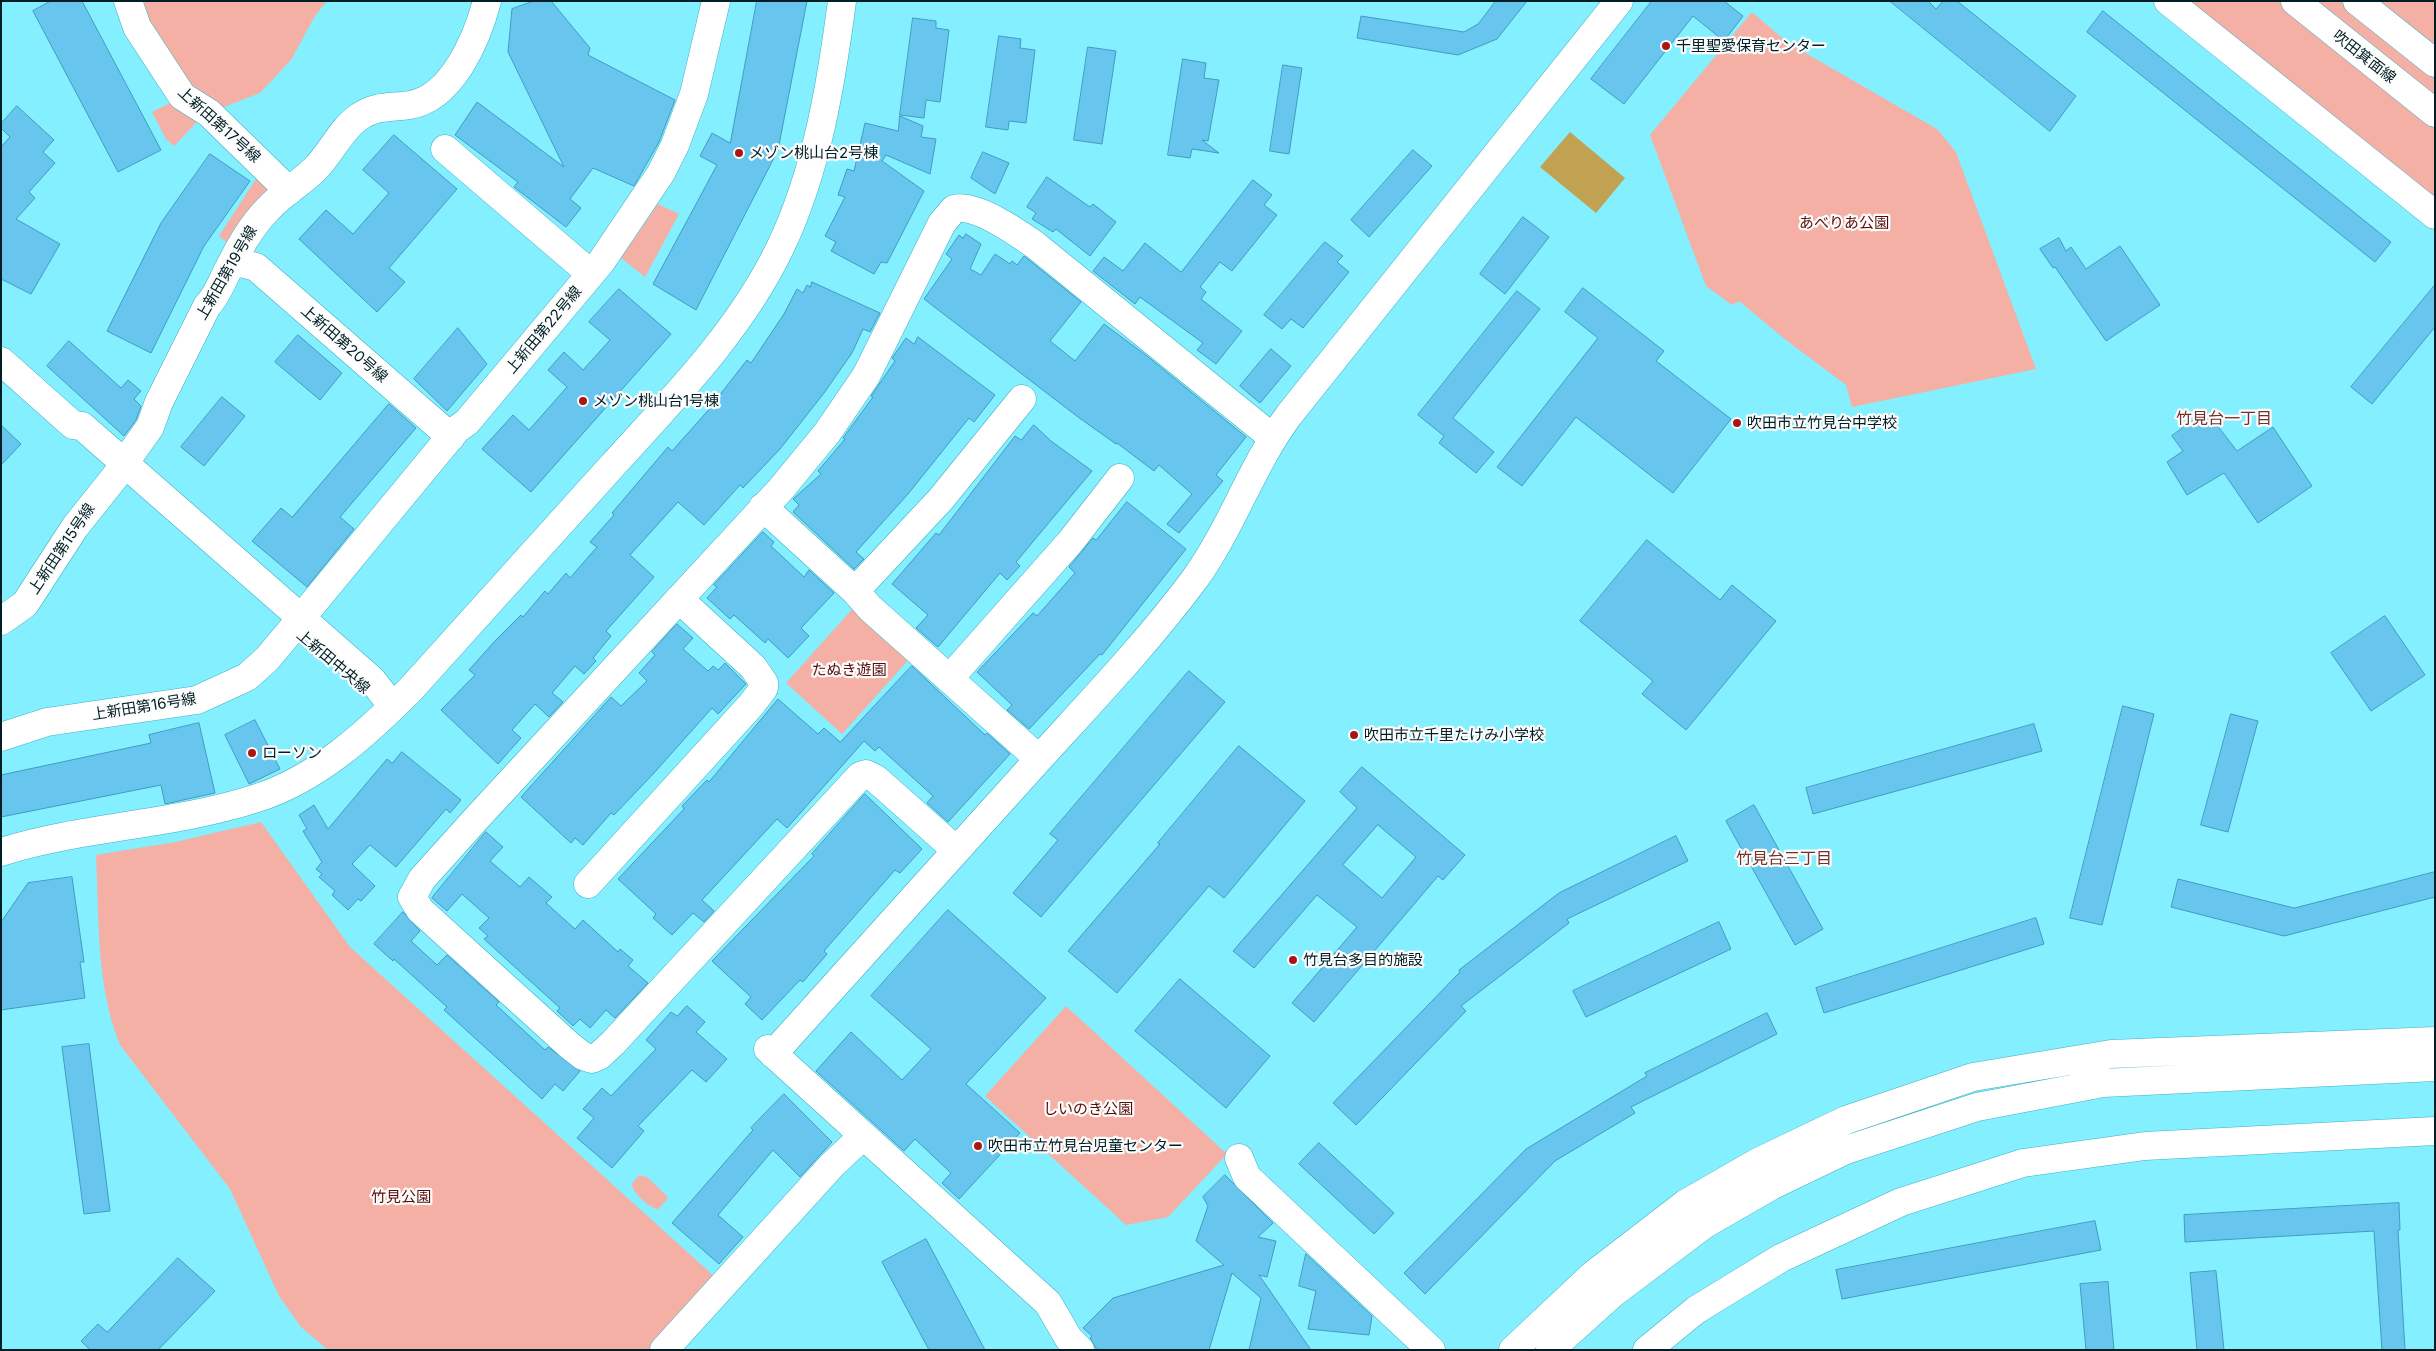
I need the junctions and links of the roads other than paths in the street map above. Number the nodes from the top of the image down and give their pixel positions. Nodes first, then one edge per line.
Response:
1 (128, 1) edge
2 (487, 1) edge
3 (716, 1) edge
4 (842, 1) edge
5 (1619, 1) edge
6 (2168, 1) edge
7 (2294, 1) edge
8 (2357, 1) edge
9 (2435, 63) edge
10 (2435, 113) edge
11 (445, 149) dead end
12 (289, 191) junction
13 (2435, 214) edge
14 (233, 261) junction
15 (591, 274) junction
16 (1, 361) edge
17 (1022, 399) dead end
18 (451, 437) junction
19 (1273, 438) junction
20 (121, 467) junction
21 (1120, 478) dead end
22 (763, 507) junction
23 (855, 591) junction
24 (680, 599) junction
25 (1, 620) edge
26 (297, 623) junction
27 (948, 679) junction
28 (393, 707) junction
29 (1, 736) edge
30 (1039, 759) junction
31 (956, 850) junction
32 (1, 852) edge
33 (588, 884) dead end
34 (2435, 1041) edge
35 (2435, 1067) edge
36 (2435, 1131) edge
37 (862, 1136) junction
38 (1239, 1158) dead end
39 (664, 1350) edge
40 (1080, 1350) edge
41 (1431, 1350) edge
42 (1513, 1350) edge
43 (1550, 1350) edge
44 (1647, 1350) edge

1 - 12 street, 上新田第17号線
2 - 12 street, 上新田第19号線
3 - 15 street, 上新田第22号線
4 - 28 street
5 - 19 street
6 - 13 street
7 - 10 street, 吹田箕面線
8 - 9 street
11 - 15 street
12 - 14 street, 上新田第19号線
14 - 18 street, 上新田第20号線
14 - 20 street, 上新田第19号線
15 - 18 street, 上新田第22号線
16 - 20 street, 上新田中央線
17 - 23 street
18 - 26 street, 上新田第22号線
19 - 22 street
19 - 30 street
20 - 25 street, 上新田第15号線
20 - 26 street, 上新田中央線
21 - 27 street
22 - 23 street
22 - 24 street
23 - 27 street
24 - 31 street
24 - 33 street
26 - 28 street, 上新田中央線
26 - 29 street, 上新田第16号線
27 - 30 street
28 - 32 street
30 - 31 street
31 - 37 street
34 - 42 street
35 - 43 street
36 - 44 street
37 - 39 street
37 - 40 street
38 - 41 street

